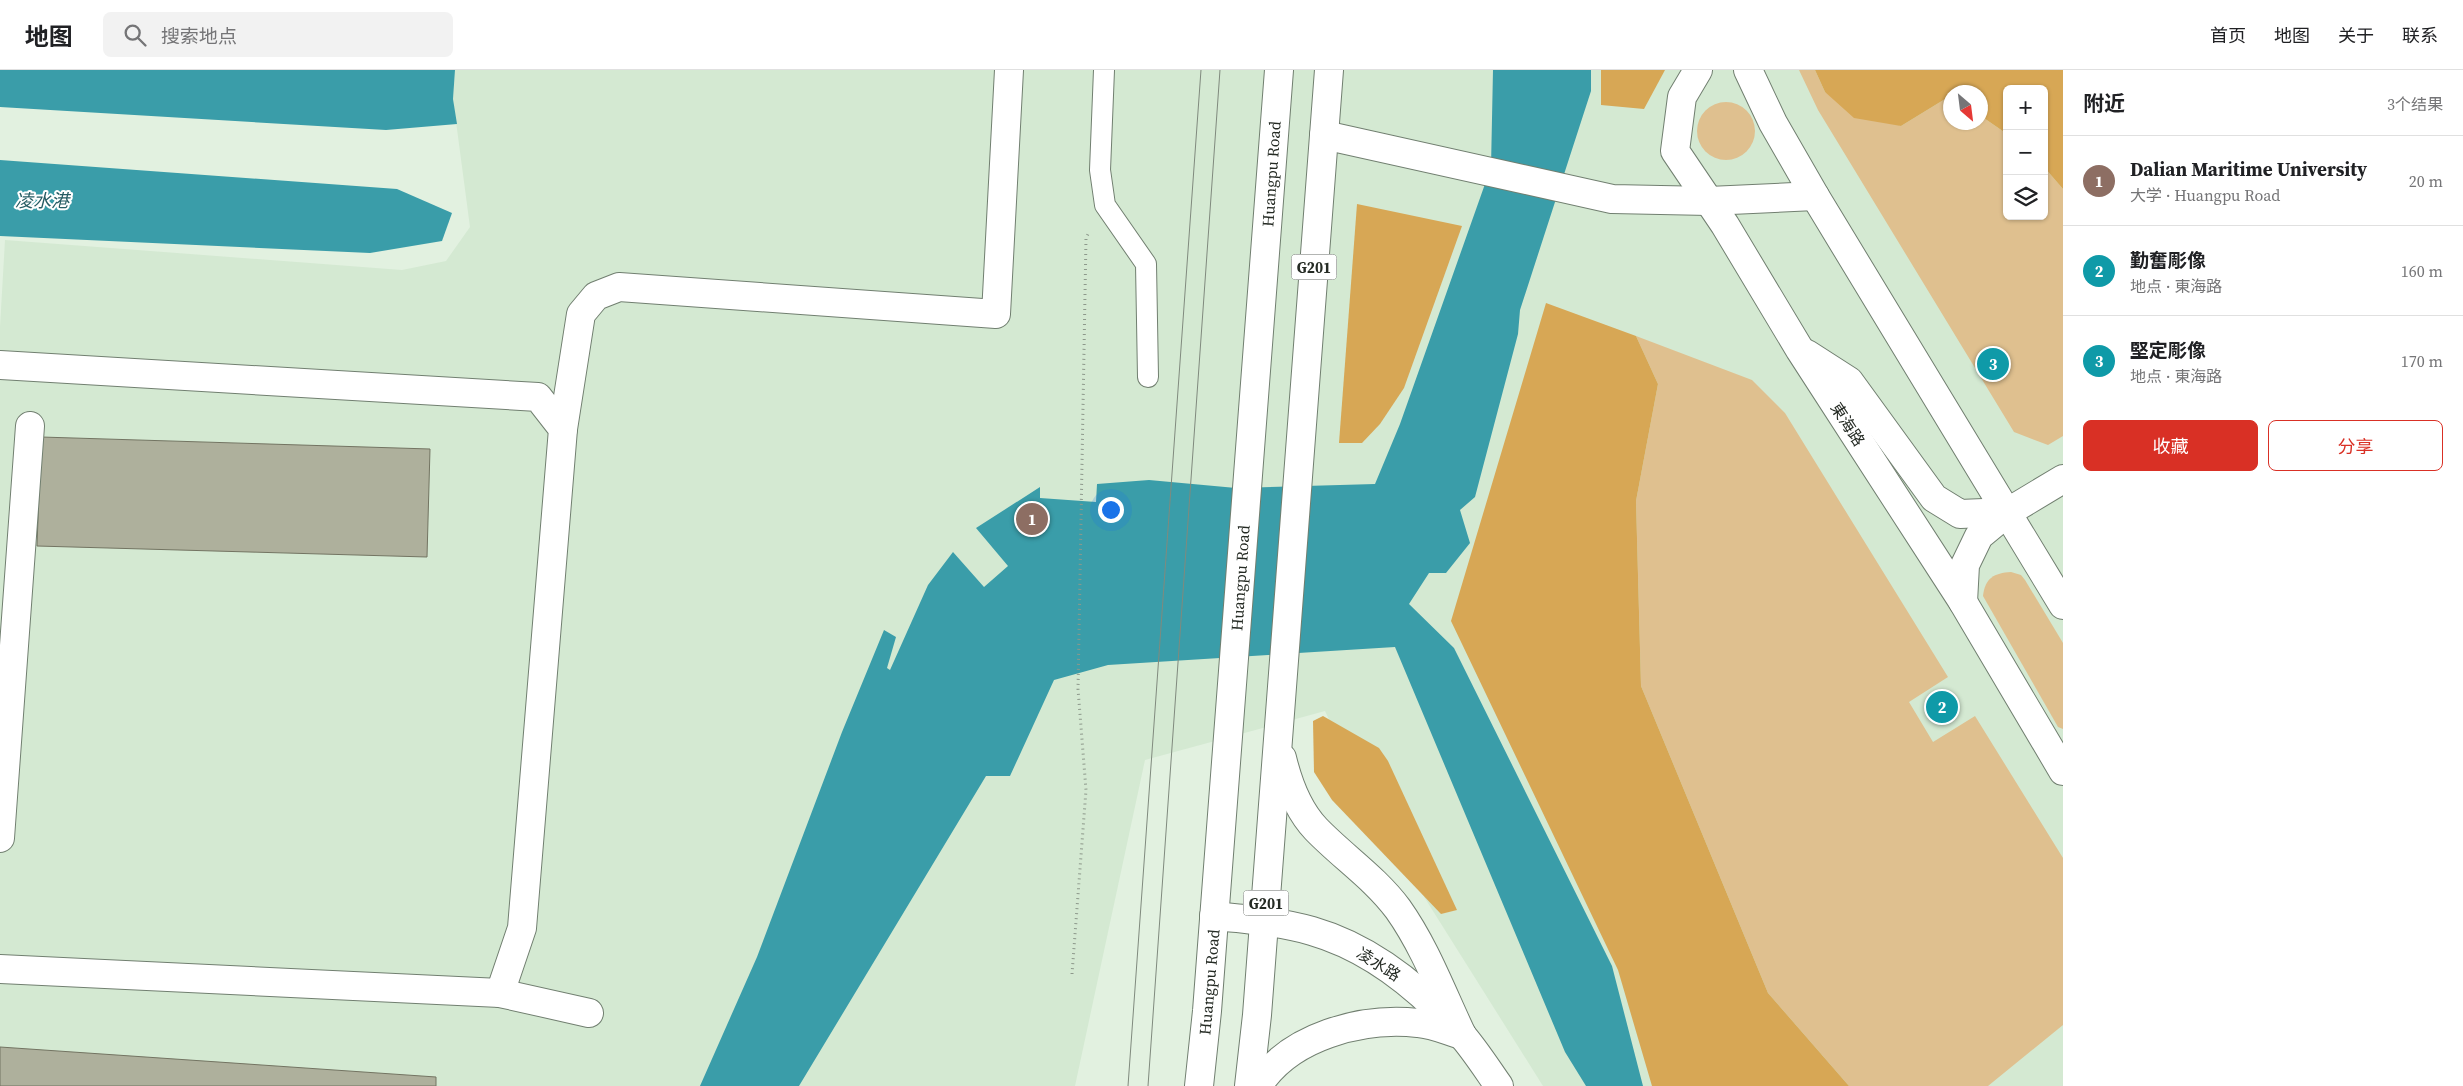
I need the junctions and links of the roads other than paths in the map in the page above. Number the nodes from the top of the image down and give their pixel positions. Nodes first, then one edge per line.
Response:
1 (1009, 70) edge
2 (1104, 70) edge
3 (1279, 70) edge
4 (1329, 70) edge
5 (1698, 70) edge
6 (1748, 70) edge
7 (1324, 135) junction
8 (1815, 196) junction
9 (1709, 201) junction
10 (1800, 350) junction
11 (0, 365) edge
12 (1148, 376) dead end
13 (30, 426) dead end
14 (563, 429) junction
15 (2063, 479) edge
16 (2008, 512) junction
17 (1963, 602) junction
18 (2063, 605) edge
19 (8, 608) edge
20 (1279, 730) junction
21 (2063, 771) edge
22 (0, 838) edge
23 (1214, 916) junction
24 (1264, 921) junction
25 (0, 969) edge
26 (500, 993) junction
27 (589, 1013) dead end
28 (1462, 1035) junction
29 (1199, 1086) edge
30 (1249, 1086) edge
31 (1258, 1086) edge
32 (1499, 1086) edge

1 - 14 main road
2 - 12 lane
3 - 23 main road, Huangpu Road
4 - 7 main road, G201
5 - 9 main road, 東海路
6 - 8 main road
7 - 9 main road
7 - 20 main road, G201
8 - 9 main road
8 - 16 main road
9 - 10 main road, 東海路
10 - 16 main road
10 - 17 main road, 東海路
11 - 14 main road
13 - 19 main road
14 - 26 main road
15 - 16 main road
16 - 17 main road
16 - 18 main road
17 - 21 main road, 東海路
19 - 22 main road
20 - 24 main road, G201
20 - 28 main road
23 - 24 main road, 凌水路
23 - 29 main road, Huangpu Road
24 - 28 main road, 凌水路
24 - 30 main road, G201
25 - 26 main road
26 - 27 main road
28 - 31 main road
28 - 32 main road, 凌水路

